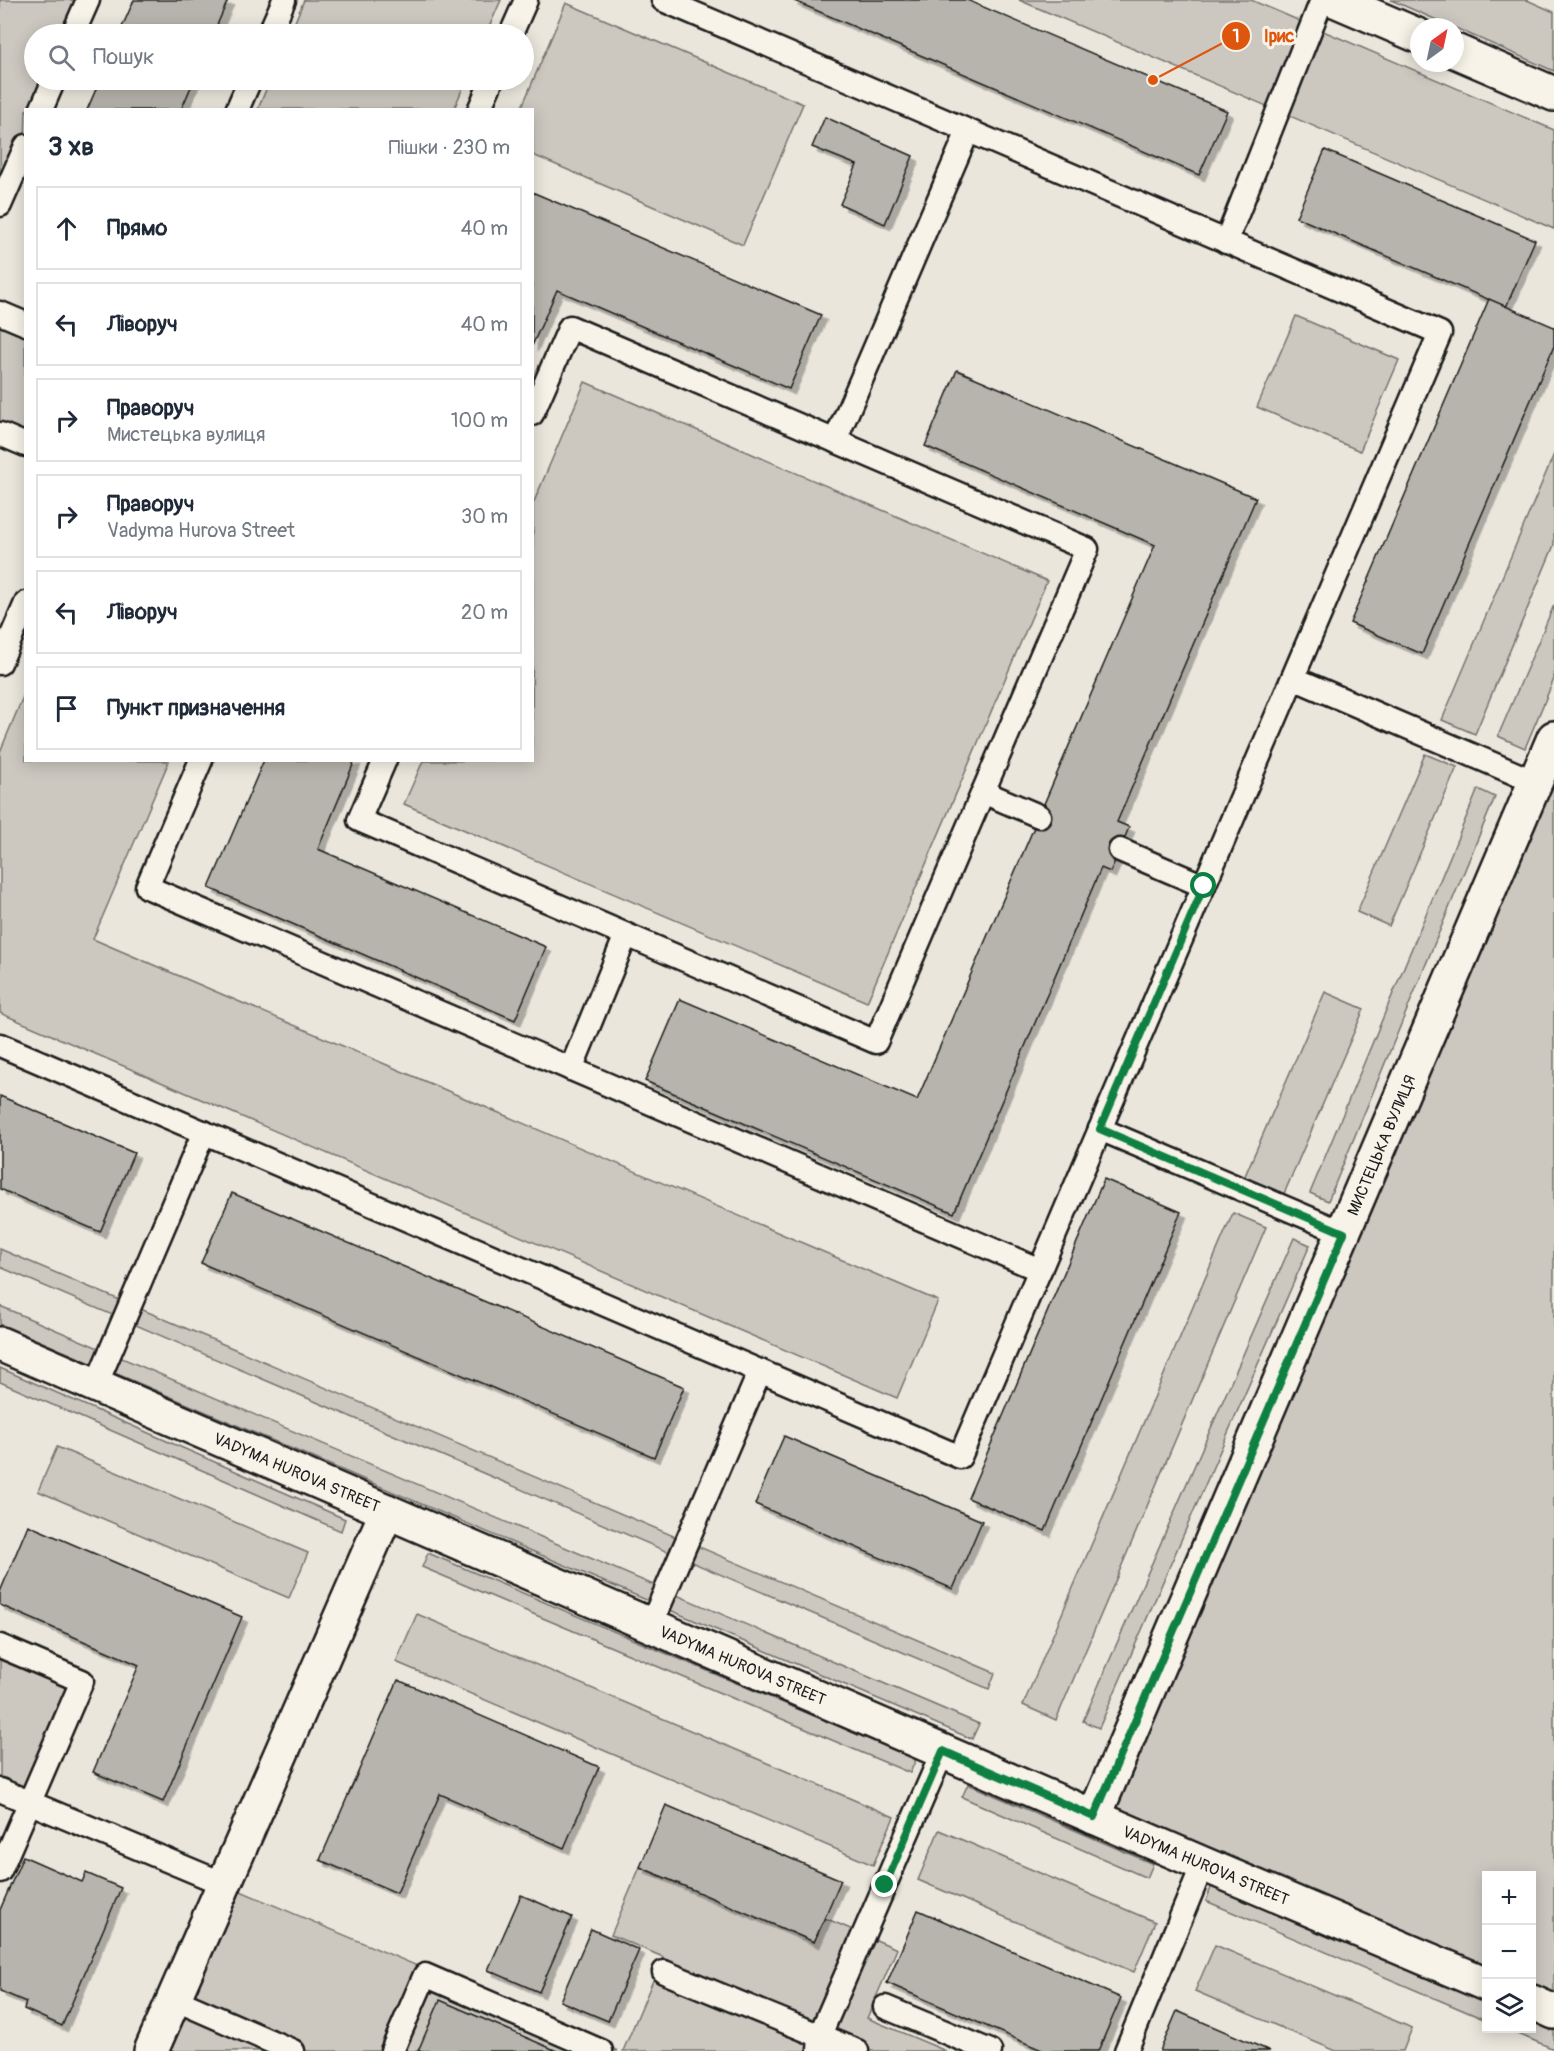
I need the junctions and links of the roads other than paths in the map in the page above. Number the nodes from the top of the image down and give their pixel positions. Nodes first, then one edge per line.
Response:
1 (88, 0) edge
2 (284, 0) edge
3 (526, 0) edge
4 (663, 0) edge
5 (1322, 0) edge
6 (1335, 0) edge
7 (690, 5) edge
8 (77, 24) edge
9 (273, 24) edge
10 (515, 24) edge
11 (1410, 32) edge
12 (1464, 55) edge
13 (50, 90) edge
14 (246, 90) edge
15 (488, 90) edge
16 (1554, 94) edge
17 (42, 108) edge
18 (238, 108) edge
19 (480, 108) edge
20 (968, 131) junction
21 (24, 151) edge
22 (0, 205) edge
23 (1226, 242) junction
24 (0, 313) edge
25 (24, 323) edge
26 (534, 409) edge
27 (0, 434) edge
28 (835, 441) junction
29 (24, 444) edge
30 (24, 608) edge
31 (0, 663) edge
32 (1293, 678) junction
33 (1554, 738) edge
34 (200, 762) edge
35 (384, 762) edge
36 (1535, 782) junction
37 (983, 792) junction
38 (1039, 816) dead end
39 (1120, 850) dead end
40 (1204, 886) junction
41 (626, 935) junction
42 (0, 1045) edge
43 (571, 1069) junction
44 (1100, 1129) junction
45 (204, 1132) junction
46 (1344, 1233) junction
47 (1040, 1270) junction
48 (0, 1344) edge
49 (760, 1371) junction
50 (96, 1385) junction
51 (387, 1511) junction
52 (651, 1625) junction
53 (0, 1646) edge
54 (943, 1751) junction
55 (0, 1790) edge
56 (30, 1802) junction
57 (1094, 1817) junction
58 (1203, 1864) junction
59 (0, 1871) edge
60 (224, 1884) junction
61 (664, 1972) dead end
62 (1482, 1982) edge
63 (174, 1999) junction
64 (1536, 2004) edge
65 (885, 2007) dead end
66 (1554, 2012) edge
67 (819, 2043) edge
68 (151, 2051) edge
69 (293, 2051) edge
70 (392, 2051) edge
71 (601, 2051) edge
72 (856, 2051) edge
73 (990, 2051) edge
74 (1126, 2051) edge

1 - 8 lane
2 - 9 lane
3 - 10 lane
4 - 7 lane
5 - 23 lane
6 - 11 street
7 - 20 lane
12 - 16 street
13 - 17 lane
14 - 18 lane
15 - 19 lane
20 - 23 lane
20 - 28 lane
21 - 22 lane
23 - 32 lane
24 - 25 lane
26 - 28 lane
27 - 29 lane
28 - 37 lane
30 - 31 lane
32 - 36 lane
32 - 40 lane
33 - 36 street, МИСТЕЦЬКА ВУЛИЦЯ
34 - 43 lane
35 - 41 lane
36 - 46 street, МИСТЕЦЬКА ВУЛИЦЯ
37 - 38 lane
37 - 41 lane
39 - 40 lane
40 - 44 lane
41 - 43 lane
42 - 45 lane
43 - 47 lane
44 - 46 lane
44 - 47 lane
45 - 49 lane
45 - 50 lane
46 - 57 street, МИСТЕЦЬКА ВУЛИЦЯ
47 - 49 lane
48 - 50 street, VADYMA HUROVA STREET
49 - 52 lane
50 - 51 street, VADYMA HUROVA STREET
51 - 52 street, VADYMA HUROVA STREET
51 - 60 street
52 - 54 street, VADYMA HUROVA STREET
53 - 56 lane
54 - 57 street, VADYMA HUROVA STREET
54 - 67 lane
55 - 56 lane
56 - 59 lane
56 - 60 lane
57 - 58 street, VADYMA HUROVA STREET
58 - 62 street, VADYMA HUROVA STREET
58 - 74 lane
60 - 63 street
61 - 67 lane
63 - 68 street
63 - 69 lane
64 - 66 street
65 - 73 lane
67 - 72 lane
70 - 71 lane

